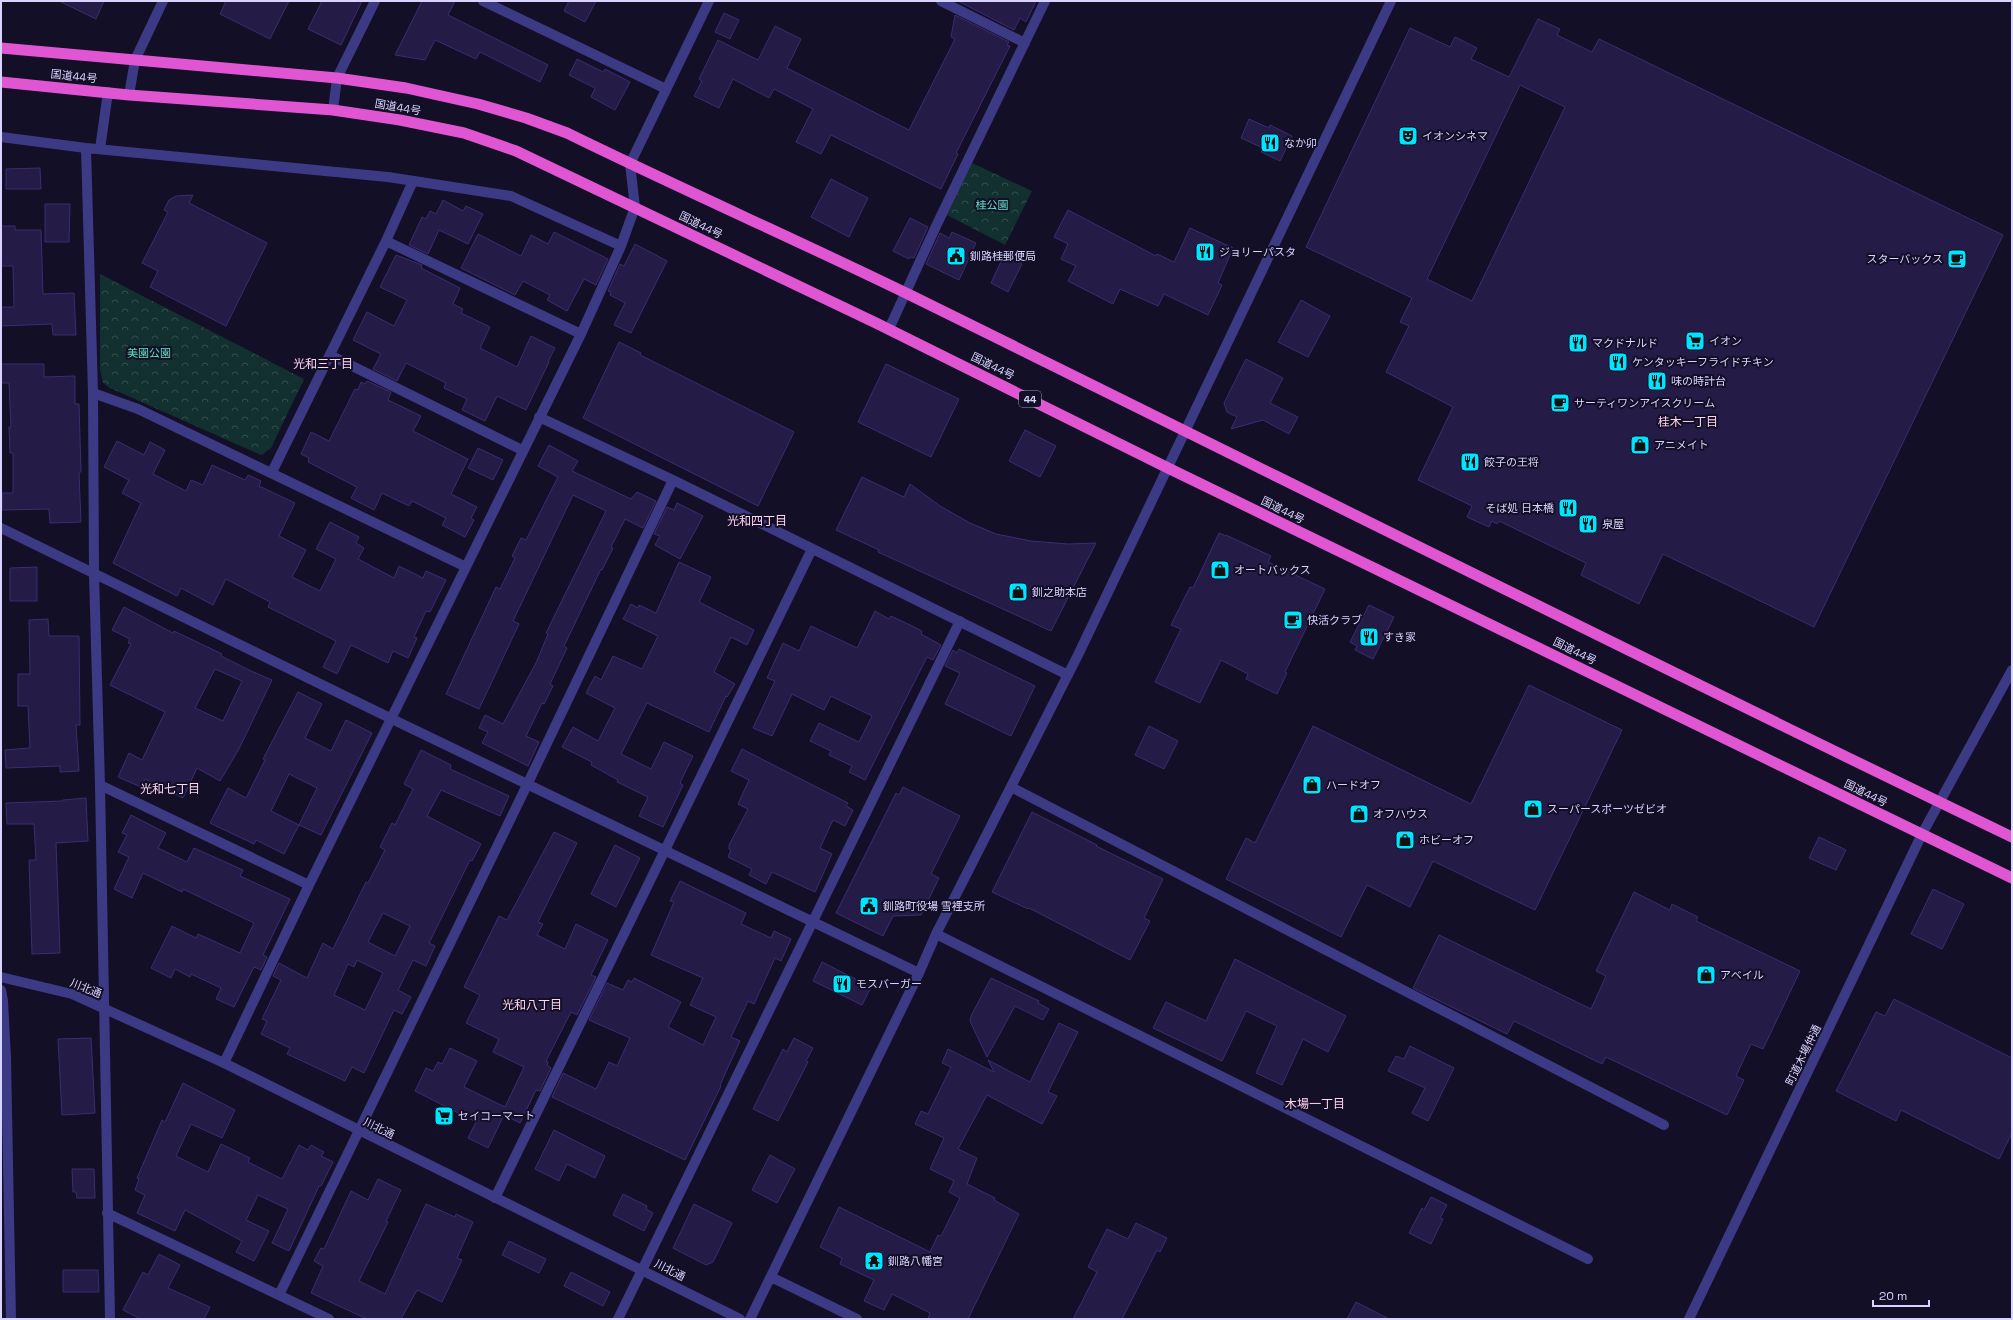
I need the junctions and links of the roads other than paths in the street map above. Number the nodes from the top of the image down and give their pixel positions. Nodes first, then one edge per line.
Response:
1 (164, 1) edge
2 (375, 1) edge
3 (483, 1) edge
4 (709, 1) edge
5 (941, 1) edge
6 (1045, 1) edge
7 (1391, 1) edge
8 (1025, 43) junction
9 (1, 48) edge
10 (135, 60) junction
11 (337, 78) junction
12 (1, 82) edge
13 (666, 90) junction
14 (108, 92) junction
15 (129, 95) junction
16 (333, 110) junction
17 (1, 137) edge
18 (86, 148) junction
19 (100, 149) junction
20 (630, 164) junction
21 (413, 181) junction
22 (635, 208) junction
23 (386, 241) junction
24 (621, 246) junction
25 (905, 293) junction
26 (889, 329) junction
27 (581, 334) junction
28 (330, 356) junction
29 (93, 393) junction
30 (539, 416) junction
31 (1186, 432) junction
32 (522, 450) junction
33 (1168, 468) junction
34 (272, 472) junction
35 (673, 480) junction
36 (1, 528) edge
37 (812, 549) junction
38 (466, 567) junction
39 (94, 574) junction
40 (960, 621) junction
41 (2012, 670) edge
42 (1068, 675) junction
43 (392, 719) junction
44 (100, 785) junction
45 (527, 785) junction
46 (1011, 787) junction
47 (1939, 801) junction
48 (1922, 834) junction
49 (2012, 837) edge
50 (666, 851) junction
51 (2012, 878) edge
52 (309, 885) junction
53 (812, 923) junction
54 (936, 934) junction
55 (919, 974) junction
56 (1, 977) edge
57 (1, 990) edge
58 (104, 1008) junction
59 (4, 1057) edge
60 (224, 1064) junction
61 (1664, 1125) dead end
62 (359, 1131) junction
63 (495, 1198) junction
64 (107, 1213) junction
65 (5, 1250) edge
66 (1588, 1259) dead end
67 (642, 1270) junction
68 (772, 1277) junction
69 (279, 1295) junction
70 (11, 1319) edge
71 (110, 1319) edge
72 (329, 1319) edge
73 (618, 1319) edge
74 (740, 1319) edge
75 (750, 1319) edge
76 (857, 1319) edge
77 (1689, 1319) edge

1 - 10 street
2 - 11 street
3 - 13 street
4 - 13 street
5 - 8 street
6 - 8 street
7 - 31 street
8 - 25 street
9 - 10 highway, 国道44号
10 - 11 highway, 国道44号
10 - 15 street
11 - 16 street
11 - 20 highway, 国道44号
12 - 14 highway, 国道44号 / 44
13 - 20 street
14 - 15 highway, 国道44号 / 44
14 - 19 street
15 - 16 highway, 国道44号 / 44
16 - 22 highway, 国道44号 / 44
17 - 18 street
18 - 19 street
18 - 29 street
19 - 21 street
20 - 22 street
20 - 25 highway, 国道44号
21 - 23 street
21 - 24 street
22 - 24 street
22 - 26 highway, 国道44号 / 44
23 - 27 street
23 - 28 street
24 - 27 street
25 - 26 street
25 - 31 highway, 国道44号
26 - 33 highway, 国道44号 / 44
27 - 30 street
28 - 32 street
28 - 34 street
29 - 34 street
29 - 39 street
30 - 32 street
30 - 35 street
31 - 33 street
31 - 47 highway, 国道44号
32 - 38 street
33 - 42 street
33 - 48 highway, 国道44号 / 44
34 - 38 street
35 - 37 street
35 - 45 street
36 - 39 street
37 - 40 street
37 - 50 street
38 - 43 street
39 - 43 street
39 - 44 street
40 - 42 street
40 - 53 street
41 - 47 street, 町道木場仲通
42 - 46 street
43 - 45 street
43 - 52 street
44 - 52 street
44 - 58 street
45 - 50 street
45 - 62 street
46 - 54 street
46 - 61 street
47 - 48 street, 町道木場仲通
47 - 49 highway, 国道44号
48 - 51 highway, 国道44号 / 44
48 - 77 street, 町道木場仲通
50 - 53 street
50 - 63 street
52 - 60 street
53 - 55 street
53 - 67 street
54 - 55 street
54 - 66 street
55 - 68 street
56 - 58 street, 川北通
57 - 59 street
58 - 60 street, 川北通
58 - 64 street
59 - 65 street
60 - 62 street, 川北通
62 - 63 street, 川北通
62 - 69 street
63 - 67 street, 川北通
64 - 69 street
64 - 71 street
65 - 70 street
67 - 73 street
67 - 74 street, 川北通
68 - 75 street
68 - 76 street
69 - 72 street

